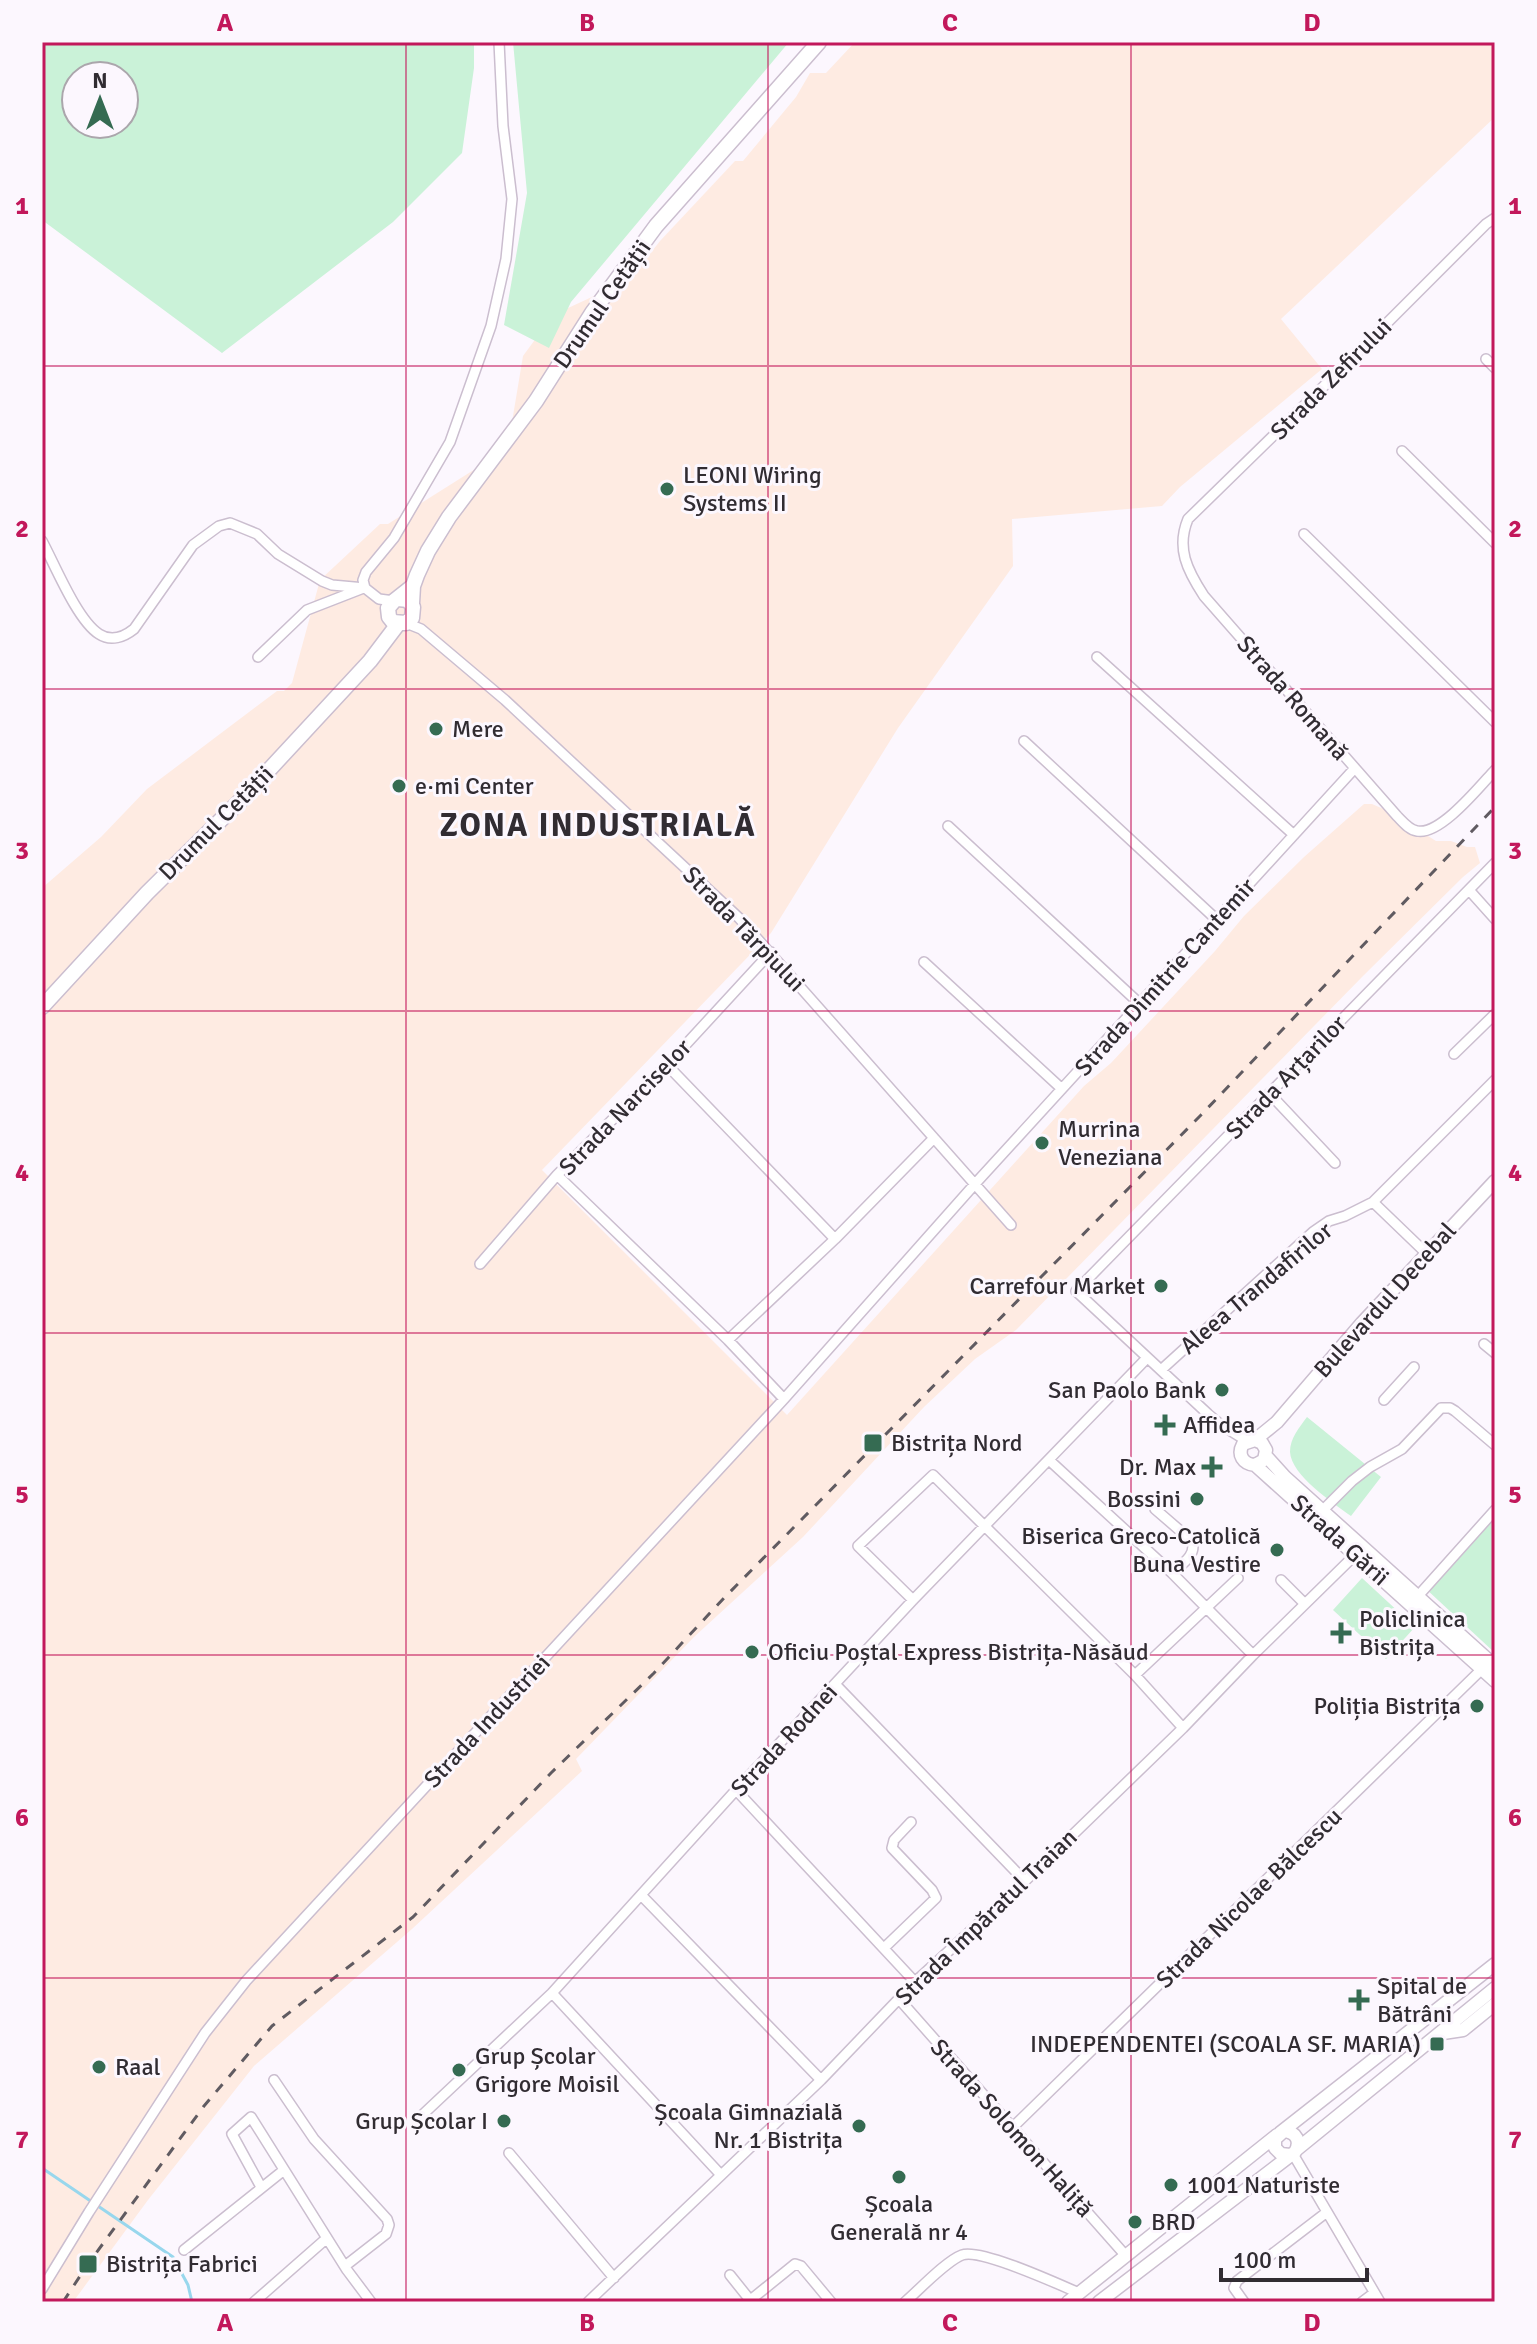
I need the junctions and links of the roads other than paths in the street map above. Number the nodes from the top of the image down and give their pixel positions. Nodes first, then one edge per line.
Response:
1 (499, 42) edge
2 (819, 42) edge
3 (1495, 218) edge
4 (1486, 359) dead end
5 (1495, 368) edge
6 (1402, 451) dead end
7 (1304, 534) dead end
8 (42, 541) edge
9 (1495, 543) edge
10 (1182, 548) joint
11 (391, 607) junction
12 (258, 657) dead end
13 (1097, 657) dead end
14 (1495, 722) edge
15 (1024, 741) dead end
16 (1355, 768) junction
17 (1495, 770) edge
18 (948, 826) dead end
19 (1294, 835) junction
20 (1495, 863) edge
21 (1469, 890) junction
22 (1495, 919) edge
23 (1217, 920) junction
24 (771, 952) junction
25 (924, 962) dead end
26 (1140, 1004) junction
27 (42, 1007) edge
28 (1495, 1014) edge
29 (1454, 1054) dead end
30 (667, 1065) junction
31 (1495, 1080) edge
32 (1062, 1089) junction
33 (1270, 1094) junction
34 (934, 1138) junction
35 (1335, 1163) dead end
36 (557, 1175) junction
37 (1495, 1181) edge
38 (974, 1185) junction
39 (1373, 1202) junction
40 (1011, 1225) dead end
41 (835, 1239) junction
42 (1426, 1253) junction
43 (480, 1264) dead end
44 (1076, 1291) joint
45 (728, 1340) junction
46 (1484, 1344) dead end
47 (1495, 1353) edge
48 (1147, 1358) junction
49 (1414, 1367) dead end
50 (1161, 1370) junction
51 (784, 1399) junction
52 (1384, 1400) dead end
53 (1495, 1445) edge
54 (1255, 1447) junction
55 (1049, 1460) junction
56 (1255, 1465) junction
57 (1155, 1509) dead end
58 (1495, 1510) edge
59 (1322, 1511) junction
60 (985, 1527) junction
61 (1356, 1554) junction
62 (1172, 1573) junction
63 (1238, 1578) dead end
64 (1281, 1580) dead end
65 (1418, 1596) junction
66 (913, 1600) junction
67 (1305, 1604) junction
68 (1208, 1609) junction
69 (1253, 1655) junction
70 (1489, 1667) edge
71 (1135, 1675) junction
72 (1495, 1681) edge
73 (836, 1685) junction
74 (1183, 1728) junction
75 (736, 1790) junction
76 (911, 1822) dead end
77 (1025, 1881) junction
78 (642, 1896) junction
79 (884, 1948) junction
80 (1495, 1964) edge
81 (915, 1982) junction
82 (1495, 1988) edge
83 (552, 1993) junction
84 (899, 1999) junction
85 (1495, 2004) edge
86 (1440, 2034) junction
87 (274, 2080) dead end
88 (821, 2080) junction
89 (418, 2119) dead end
90 (1013, 2127) junction
91 (1279, 2134) junction
92 (509, 2153) dead end
93 (1293, 2153) junction
94 (284, 2170) junction
95 (721, 2175) junction
96 (261, 2187) junction
97 (1327, 2212) junction
98 (327, 2238) junction
99 (184, 2250) dead end
100 (1126, 2256) junction
101 (345, 2266) junction
102 (730, 2275) dead end
103 (614, 2278) junction
104 (42, 2289) edge
105 (1079, 2293) junction
106 (1377, 2297) edge
107 (755, 2300) edge
108 (254, 2302) edge
109 (371, 2302) edge
110 (588, 2302) edge
111 (831, 2302) edge
112 (905, 2302) edge
113 (1068, 2302) edge
114 (1099, 2302) edge
115 (1244, 2302) edge
116 (1362, 2302) edge

1 - 11 street
2 - 11 highway, Drumul Cetății
3 - 10 street, Strada Zefirului
4 - 5 street
6 - 9 street
7 - 14 street
8 - 11 street, Strada Tărpiului
10 - 16 street, Strada Romană
11 - 12 street
11 - 24 street, Strada Tărpiului
11 - 27 highway, Drumul Cetății
13 - 19 street
15 - 23 street
16 - 17 street, Strada Romană
16 - 19 street, Strada Dimitrie Cantemir
18 - 26 street
19 - 23 street, Strada Dimitrie Cantemir
20 - 21 street, Strada Arțarilor
21 - 22 street
21 - 33 street, Strada Arțarilor
23 - 26 street, Strada Dimitrie Cantemir
24 - 30 street, Strada Narciselor
24 - 34 street, Strada Tărpiului
25 - 32 street
26 - 32 street, Strada Dimitrie Cantemir
28 - 29 street
30 - 36 street, Strada Narciselor
30 - 41 street
31 - 39 street, Aleea Trandafirilor
32 - 38 street, Strada Dimitrie Cantemir
33 - 35 street
33 - 44 street, Strada Arțarilor
34 - 38 street, Strada Tărpiului
34 - 41 street
36 - 43 street, Strada Narciselor
36 - 45 street
37 - 42 main road, Bulevardul Decebal
38 - 40 street, Strada Tărpiului
38 - 51 street, Strada Industriei
39 - 42 street
39 - 50 street, Aleea Trandafirilor
41 - 45 street
42 - 54 main road, Bulevardul Decebal
44 - 48 street, Strada Gării
45 - 51 street
46 - 47 street
48 - 50 street, Strada Gării
48 - 55 street, Strada Rodnei
49 - 52 street
50 - 54 street, Strada Gării
51 - 104 street, Strada Industriei
53 - 59 street
54 - 56 main road
54 - 56 main road, Strada Gării
54 - 59 main road, Strada Gării
55 - 60 street, Strada Rodnei
55 - 62 street
56 - 61 main road, Strada Gării
57 - 62 street
58 - 65 street
59 - 65 main road, Strada Gării
60 - 66 street, Strada Rodnei
60 - 66 street
60 - 71 street
61 - 67 street, Strada Împăratul Traian
61 - 70 main road, Strada Gării
62 - 68 street
63 - 68 street
64 - 67 street
65 - 70 main road, Strada Gării
66 - 73 street, Strada Rodnei
67 - 69 street, Strada Împăratul Traian
68 - 69 street
68 - 71 street
69 - 74 street, Strada Împăratul Traian
70 - 72 main road, Strada Gării
70 - 90 street, Strada Nicolae Bălcescu
71 - 74 street
73 - 75 street, Strada Rodnei
73 - 77 street
74 - 77 street, Strada Împăratul Traian
75 - 78 street, Strada Rodnei
75 - 79 street
76 - 79 street
77 - 81 street, Strada Împăratul Traian
78 - 83 street, Strada Rodnei
78 - 88 street
79 - 81 street
80 - 91 main road
81 - 84 street, Strada Împăratul Traian
82 - 86 main road
83 - 89 street, Strada Rodnei
83 - 95 street
84 - 88 street, Strada Împăratul Traian
84 - 90 street, Strada Solomon Haliță
85 - 86 main road
86 - 93 main road
87 - 101 street
88 - 95 street, Strada Împăratul Traian
90 - 100 street, Strada Solomon Haliță
91 - 93 main road
91 - 93 main road
91 - 100 main road
92 - 103 street
93 - 97 street
93 - 114 main road
94 - 96 street
94 - 96 street
94 - 98 street
95 - 103 street, Strada Împăratul Traian
96 - 99 street
97 - 106 street
97 - 115 street
98 - 101 street
98 - 108 street
100 - 105 main road
101 - 109 street
102 - 107 street
103 - 110 street, Strada Împăratul Traian
105 - 112 street
105 - 113 main road
106 - 116 street
107 - 111 street

